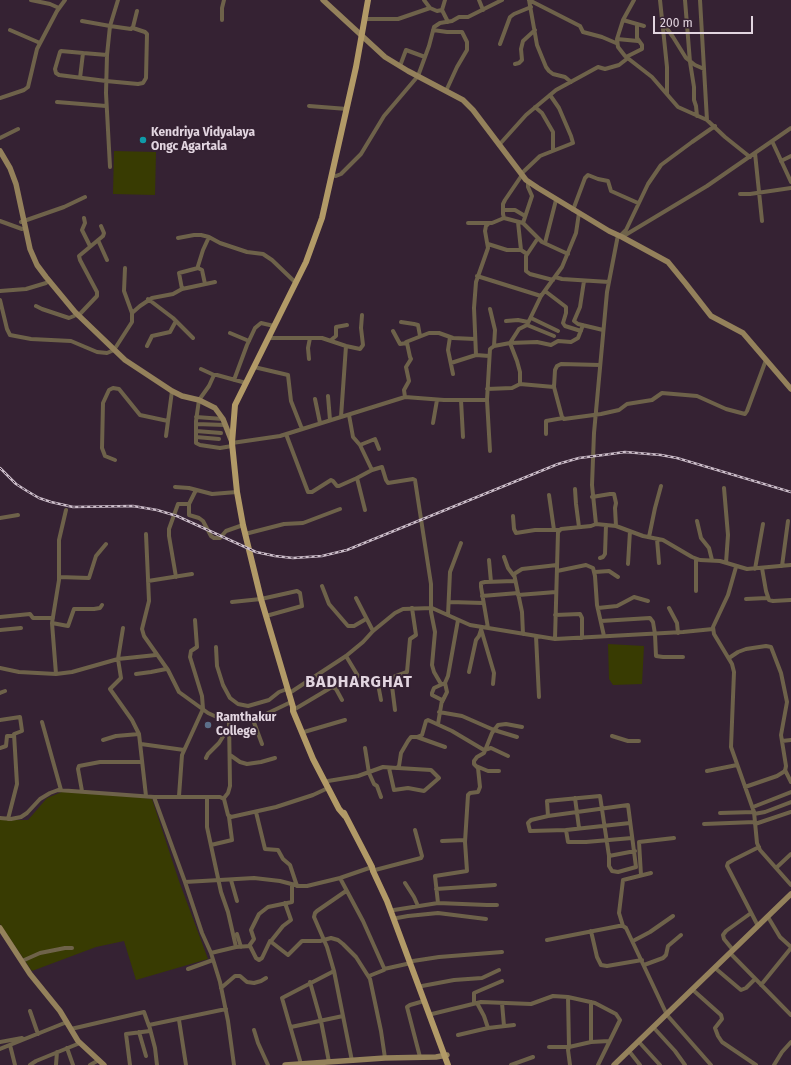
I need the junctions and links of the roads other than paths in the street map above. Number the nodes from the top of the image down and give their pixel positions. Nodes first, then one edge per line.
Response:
1 (31, 0) edge
2 (65, 0) edge
3 (118, 0) edge
4 (224, 0) edge
5 (323, 0) edge
6 (368, 0) edge
7 (424, 0) edge
8 (445, 0) edge
9 (479, 0) edge
10 (502, 0) edge
11 (529, 0) edge
12 (634, 0) edge
13 (660, 0) edge
14 (685, 0) edge
15 (700, 0) edge
16 (531, 7) junction
17 (59, 8) junction
18 (430, 8) junction
19 (442, 10) junction
20 (483, 10) junction
21 (137, 11) dead end
22 (364, 19) junction
23 (222, 20) dead end
24 (623, 20) junction
25 (82, 21) dead end
26 (448, 22) junction
27 (662, 23) junction
28 (636, 24) junction
29 (110, 26) junction
30 (644, 26) dead end
31 (133, 28) junction
32 (10, 30) dead end
33 (433, 30) junction
34 (535, 30) junction
35 (361, 36) junction
36 (638, 40) junction
37 (617, 41) junction
38 (40, 43) junction
39 (500, 44) dead end
40 (83, 53) junction
41 (107, 56) junction
42 (425, 57) junction
43 (627, 57) junction
44 (690, 62) junction
45 (515, 64) dead end
46 (400, 66) junction
47 (704, 69) junction
48 (418, 76) junction
49 (80, 78) junction
50 (106, 81) junction
51 (571, 82) junction
52 (446, 91) junction
53 (550, 95) junction
54 (667, 95) junction
55 (0, 98) edge
56 (57, 102) dead end
57 (106, 106) junction
58 (309, 106) dead end
59 (535, 107) junction
60 (346, 109) junction
61 (696, 116) junction
62 (707, 120) junction
63 (715, 126) junction
64 (791, 128) edge
65 (18, 129) dead end
66 (0, 138) edge
67 (772, 141) junction
68 (499, 145) junction
69 (553, 150) junction
70 (0, 151) edge
71 (755, 153) junction
72 (791, 156) edge
73 (0, 157) edge
74 (750, 157) junction
75 (781, 161) junction
76 (110, 167) dead end
77 (522, 174) junction
78 (332, 175) junction
79 (528, 181) junction
80 (791, 182) edge
81 (791, 188) edge
82 (760, 192) junction
83 (740, 194) dead end
84 (85, 197) dead end
85 (556, 200) junction
86 (638, 203) junction
87 (503, 210) junction
88 (573, 210) junction
89 (579, 213) junction
90 (525, 216) junction
91 (84, 218) dead end
92 (504, 218) junction
93 (0, 221) edge
94 (762, 221) dead end
95 (23, 222) junction
96 (520, 222) junction
97 (468, 223) dead end
98 (488, 224) junction
99 (101, 226) dead end
100 (22, 228) junction
101 (620, 236) junction
102 (209, 237) junction
103 (178, 238) dead end
104 (538, 238) junction
105 (98, 240) junction
106 (545, 243) junction
107 (488, 244) junction
108 (90, 246) junction
109 (521, 250) junction
110 (527, 254) junction
111 (568, 254) junction
112 (107, 260) dead end
113 (125, 268) dead end
114 (198, 268) junction
115 (477, 276) junction
116 (554, 279) junction
117 (45, 280) junction
118 (584, 281) junction
119 (215, 282) dead end
120 (608, 282) junction
121 (296, 283) junction
122 (205, 284) junction
123 (182, 289) junction
124 (0, 291) edge
125 (545, 291) junction
126 (541, 296) junction
127 (148, 299) junction
128 (0, 300) edge
129 (36, 306) dead end
130 (490, 309) dead end
131 (132, 313) junction
132 (75, 315) junction
133 (362, 315) dead end
134 (531, 318) junction
135 (176, 321) junction
136 (506, 321) dead end
137 (401, 322) dead end
138 (527, 324) junction
139 (347, 325) dead end
140 (583, 325) junction
141 (274, 326) junction
142 (604, 330) junction
143 (394, 331) dead end
144 (558, 331) dead end
145 (581, 331) junction
146 (230, 333) dead end
147 (420, 336) junction
148 (554, 336) dead end
149 (450, 337) junction
150 (193, 338) dead end
151 (268, 338) junction
152 (310, 338) junction
153 (475, 339) junction
154 (331, 340) junction
155 (249, 341) junction
156 (406, 342) junction
157 (510, 343) junction
158 (147, 346) dead end
159 (346, 346) junction
160 (494, 346) junction
161 (114, 350) junction
162 (476, 355) junction
163 (489, 356) junction
164 (309, 359) dead end
165 (766, 360) junction
166 (451, 363) junction
167 (600, 365) junction
168 (254, 367) junction
169 (202, 369) dead end
170 (453, 374) dead end
171 (214, 375) junction
172 (234, 380) junction
173 (246, 383) junction
174 (520, 384) junction
175 (554, 387) junction
176 (487, 389) junction
177 (791, 389) edge
178 (172, 391) junction
179 (328, 396) dead end
180 (405, 397) junction
181 (315, 399) dead end
182 (199, 400) junction
183 (437, 400) junction
184 (461, 400) junction
185 (487, 400) junction
186 (349, 415) junction
187 (595, 415) junction
188 (341, 416) junction
189 (196, 417) junction
190 (563, 418) junction
191 (223, 419) junction
192 (330, 420) junction
193 (168, 421) junction
194 (320, 423) junction
195 (432, 423) dead end
196 (196, 424) junction
197 (226, 427) junction
198 (302, 429) junction
199 (196, 431) junction
200 (221, 433) junction
201 (286, 434) junction
202 (546, 434) dead end
203 (166, 436) dead end
204 (196, 437) junction
205 (463, 437) dead end
206 (219, 439) junction
207 (232, 444) junction
208 (360, 445) junction
209 (220, 448) junction
210 (379, 449) dead end
211 (490, 451) dead end
212 (115, 460) dead end
213 (372, 470) junction
214 (357, 478) junction
215 (661, 486) dead end
216 (175, 487) dead end
217 (724, 488) dead end
218 (575, 489) dead end
219 (196, 490) junction
220 (237, 492) junction
221 (549, 495) dead end
222 (592, 497) junction
223 (189, 504) junction
224 (340, 509) dead end
225 (66, 510) dead end
226 (365, 510) dead end
227 (18, 515) dead end
228 (513, 516) dead end
229 (0, 518) edge
230 (788, 521) dead end
231 (697, 522) dead end
232 (596, 524) junction
233 (606, 524) junction
234 (763, 524) dead end
235 (243, 525) junction
236 (616, 526) junction
237 (579, 527) junction
238 (554, 530) junction
239 (559, 530) junction
240 (630, 531) junction
241 (146, 534) dead end
242 (245, 534) junction
243 (649, 538) junction
244 (657, 539) junction
245 (106, 544) dead end
246 (461, 544) dead end
247 (504, 558) dead end
248 (600, 558) dead end
249 (696, 559) junction
250 (489, 560) dead end
251 (712, 560) junction
252 (659, 563) dead end
253 (726, 563) junction
254 (628, 564) dead end
255 (557, 565) junction
256 (791, 565) edge
257 (782, 566) junction
258 (736, 567) junction
259 (762, 568) junction
260 (755, 569) junction
261 (557, 571) junction
262 (595, 572) junction
263 (192, 574) dead end
264 (514, 576) junction
265 (59, 577) junction
266 (176, 577) junction
267 (618, 577) dead end
268 (148, 581) junction
269 (514, 581) junction
270 (491, 582) junction
271 (322, 586) dead end
272 (696, 591) dead end
273 (556, 592) junction
274 (518, 594) junction
275 (482, 596) junction
276 (356, 598) dead end
277 (767, 598) junction
278 (261, 599) junction
279 (746, 599) dead end
280 (791, 600) edge
281 (648, 601) dead end
282 (232, 602) dead end
283 (450, 602) junction
284 (483, 603) junction
285 (102, 605) dead end
286 (412, 608) junction
287 (432, 608) junction
288 (598, 608) junction
289 (669, 608) dead end
290 (448, 615) junction
291 (555, 615) junction
292 (266, 616) junction
293 (0, 617) edge
294 (53, 618) junction
295 (366, 619) junction
296 (195, 620) dead end
297 (458, 620) junction
298 (601, 620) junction
299 (52, 623) junction
300 (21, 628) dead end
301 (123, 628) dead end
302 (481, 628) junction
303 (488, 628) junction
304 (713, 629) junction
305 (0, 630) edge
306 (373, 631) junction
307 (678, 633) junction
308 (523, 634) junction
309 (655, 634) junction
310 (536, 636) junction
311 (604, 636) junction
312 (582, 638) junction
313 (555, 639) junction
314 (216, 647) dead end
315 (156, 655) junction
316 (346, 656) junction
317 (683, 657) dead end
318 (729, 658) junction
319 (118, 659) junction
320 (0, 668) edge
321 (166, 669) junction
322 (469, 672) dead end
323 (56, 674) junction
324 (136, 674) dead end
325 (358, 676) dead end
326 (390, 678) junction
327 (443, 683) junction
328 (493, 684) dead end
329 (5, 691) dead end
330 (288, 691) junction
331 (0, 693) edge
332 (540, 697) dead end
333 (342, 700) dead end
334 (381, 700) dead end
335 (442, 702) junction
336 (293, 706) junction
337 (203, 709) junction
338 (395, 710) dead end
339 (439, 712) junction
340 (252, 717) junction
341 (229, 719) junction
342 (0, 720) edge
343 (345, 720) dead end
344 (42, 722) dead end
345 (438, 724) junction
346 (230, 727) junction
347 (522, 727) dead end
348 (494, 730) junction
349 (304, 732) junction
350 (139, 734) junction
351 (14, 736) junction
352 (612, 736) dead end
353 (417, 737) junction
354 (517, 737) dead end
355 (103, 740) dead end
356 (791, 740) edge
357 (639, 741) dead end
358 (782, 741) junction
359 (141, 744) junction
360 (262, 744) dead end
361 (445, 747) dead end
362 (0, 748) edge
363 (365, 748) dead end
364 (184, 750) junction
365 (484, 750) junction
366 (230, 755) junction
367 (508, 756) dead end
368 (206, 758) dead end
369 (274, 758) dead end
370 (142, 762) junction
371 (737, 765) junction
372 (476, 766) junction
373 (791, 766) edge
374 (389, 768) junction
375 (398, 768) junction
376 (785, 768) junction
377 (499, 771) dead end
378 (707, 771) dead end
379 (369, 773) junction
380 (791, 782) edge
381 (328, 785) junction
382 (745, 787) junction
383 (61, 790) junction
384 (82, 791) junction
385 (791, 792) edge
386 (146, 796) junction
387 (179, 796) junction
388 (381, 796) dead end
389 (154, 797) junction
390 (207, 797) junction
391 (224, 798) junction
392 (575, 798) junction
393 (791, 802) edge
394 (603, 809) junction
395 (754, 811) junction
396 (256, 812) junction
397 (791, 812) edge
398 (576, 813) junction
399 (720, 813) dead end
400 (548, 816) junction
401 (229, 817) junction
402 (0, 818) edge
403 (8, 820) junction
404 (630, 823) junction
405 (755, 823) junction
406 (704, 824) dead end
407 (605, 825) junction
408 (579, 828) junction
409 (415, 830) dead end
410 (566, 830) junction
411 (632, 838) junction
412 (674, 838) dead end
413 (606, 839) junction
414 (466, 840) junction
415 (442, 841) dead end
416 (211, 845) junction
417 (759, 847) junction
418 (635, 851) junction
419 (791, 854) edge
420 (609, 856) junction
421 (776, 868) junction
422 (374, 869) junction
423 (618, 872) junction
424 (651, 873) dead end
425 (641, 875) junction
426 (340, 878) junction
427 (218, 880) junction
428 (231, 880) junction
429 (623, 880) junction
430 (185, 882) junction
431 (405, 883) dead end
432 (292, 885) junction
433 (495, 885) dead end
434 (791, 885) edge
435 (297, 886) junction
436 (436, 889) junction
437 (346, 891) junction
438 (791, 894) edge
439 (237, 901) dead end
440 (286, 903) junction
441 (438, 903) junction
442 (496, 905) dead end
443 (418, 906) junction
444 (394, 910) junction
445 (751, 913) junction
446 (673, 916) dead end
447 (768, 917) junction
448 (397, 918) junction
449 (486, 919) dead end
450 (623, 926) junction
451 (758, 926) junction
452 (0, 928) edge
453 (591, 931) junction
454 (237, 934) dead end
455 (681, 935) dead end
456 (324, 940) junction
457 (547, 940) dead end
458 (271, 941) junction
459 (633, 941) junction
460 (249, 946) junction
461 (239, 947) junction
462 (72, 948) dead end
463 (791, 948) edge
464 (731, 951) junction
465 (502, 952) dead end
466 (210, 953) junction
467 (213, 960) junction
468 (642, 960) junction
469 (22, 961) junction
470 (412, 962) junction
471 (644, 965) junction
472 (715, 968) junction
473 (384, 969) junction
474 (188, 970) dead end
475 (499, 970) dead end
476 (334, 971) junction
477 (369, 976) junction
478 (266, 978) dead end
479 (755, 979) junction
480 (310, 982) junction
481 (502, 982) dead end
482 (761, 985) junction
483 (422, 986) junction
484 (222, 988) junction
485 (692, 990) junction
486 (568, 997) junction
487 (424, 1001) junction
488 (592, 1002) junction
489 (475, 1003) junction
490 (502, 1003) junction
491 (226, 1009) junction
492 (30, 1011) dead end
493 (432, 1014) junction
494 (666, 1015) junction
495 (791, 1015) edge
496 (343, 1016) junction
497 (179, 1020) junction
498 (322, 1021) junction
499 (67, 1022) junction
500 (514, 1025) dead end
501 (149, 1026) junction
502 (504, 1026) junction
503 (291, 1027) junction
504 (488, 1028) junction
505 (654, 1028) junction
506 (71, 1029) junction
507 (254, 1030) dead end
508 (150, 1031) junction
509 (139, 1032) junction
510 (38, 1034) junction
511 (458, 1035) dead end
512 (25, 1039) junction
513 (609, 1041) junction
514 (0, 1042) edge
515 (591, 1042) junction
516 (639, 1042) junction
517 (791, 1042) edge
518 (80, 1043) junction
519 (10, 1045) junction
520 (569, 1047) junction
521 (67, 1048) junction
522 (549, 1048) dead end
523 (0, 1049) edge
524 (629, 1051) junction
525 (58, 1052) junction
526 (445, 1055) junction
527 (146, 1056) dead end
528 (420, 1057) junction
529 (533, 1057) dead end
530 (385, 1058) junction
531 (99, 1060) junction
532 (352, 1061) junction
533 (329, 1062) junction
534 (301, 1064) edge
535 (658, 1064) edge
536 (15, 1065) edge
537 (30, 1065) edge
538 (56, 1065) edge
539 (73, 1065) edge
540 (91, 1065) edge
541 (104, 1065) edge
542 (130, 1065) edge
543 (157, 1065) edge
544 (186, 1065) edge
545 (234, 1065) edge
546 (268, 1065) edge
547 (285, 1065) edge
548 (448, 1065) edge
549 (451, 1065) edge
550 (511, 1065) edge
551 (570, 1065) edge
552 (598, 1065) edge
553 (614, 1065) edge
554 (640, 1065) edge
555 (685, 1065) edge
556 (711, 1065) edge
557 (756, 1065) edge
558 (774, 1065) edge

1 - 17 street
2 - 17 street
3 - 29 street
4 - 23 street
5 - 35 street
6 - 22 main road
7 - 18 street
8 - 19 street
9 - 20 street
10 - 20 street
11 - 16 street
11 - 37 street
12 - 24 street
13 - 27 street
14 - 44 street
15 - 47 street
16 - 34 street
16 - 39 street
17 - 38 street
18 - 19 street
18 - 22 street
19 - 26 street
20 - 26 street
21 - 31 street
22 - 35 main road
24 - 28 street
24 - 37 street
25 - 29 street
26 - 33 street
27 - 44 street
27 - 54 street
28 - 30 street
28 - 36 street
29 - 31 street
29 - 41 street
31 - 50 street
32 - 38 street
33 - 42 street
33 - 52 street
34 - 45 street
34 - 51 street
35 - 46 street
35 - 60 main road
36 - 37 street
36 - 43 street
37 - 43 street
38 - 55 street
40 - 41 street
40 - 49 street
40 - 49 street
41 - 50 street
42 - 46 street
42 - 48 street
43 - 51 street
43 - 54 street
44 - 47 street
44 - 61 street
46 - 48 street
47 - 62 street
48 - 52 street
48 - 78 street
49 - 50 street
50 - 57 street
51 - 53 street
52 - 68 street
53 - 59 street
53 - 69 street
54 - 61 street
56 - 57 street
57 - 76 street
58 - 60 street
59 - 68 street
59 - 69 street
60 - 78 main road
61 - 62 street
62 - 63 street
63 - 74 street
63 - 86 street
64 - 67 street
65 - 66 street
67 - 71 street
67 - 75 street
68 - 77 street
69 - 77 street
70 - 95 street
71 - 74 street
71 - 82 street
72 - 75 street
73 - 95 street
74 - 101 street
75 - 80 street
77 - 79 street
77 - 87 street
78 - 121 main road
79 - 85 street
79 - 90 street
81 - 82 street
82 - 83 street
82 - 94 street
84 - 95 street
85 - 88 street
85 - 106 street
86 - 88 street
86 - 101 street
87 - 90 street
87 - 92 street
88 - 89 street
89 - 101 street
89 - 111 street
90 - 96 street
91 - 108 street
92 - 96 street
92 - 98 street
93 - 100 street
95 - 100 street
95 - 117 street
96 - 104 street
96 - 109 street
97 - 98 street
98 - 107 street
99 - 105 street
100 - 117 street
101 - 120 street
101 - 165 street
102 - 103 street
102 - 114 street
102 - 121 street
104 - 106 street
104 - 110 street
105 - 108 street
105 - 112 street
106 - 111 street
107 - 109 street
107 - 115 street
108 - 132 street
109 - 110 street
110 - 116 street
111 - 116 street
113 - 131 street
114 - 122 street
114 - 123 street
115 - 126 street
115 - 153 street
116 - 118 street
116 - 125 street
117 - 124 street
117 - 132 street
118 - 120 street
118 - 140 street
119 - 122 street
120 - 142 street
121 - 141 main road
122 - 123 street
123 - 127 street
125 - 126 street
125 - 145 street
126 - 134 street
127 - 131 street
127 - 135 street
128 - 161 street
129 - 132 street
130 - 160 street
131 - 161 street
132 - 161 street
133 - 159 street
134 - 138 street
134 - 144 street
135 - 150 street
135 - 158 street
136 - 138 street
137 - 147 street
138 - 148 street
138 - 157 street
139 - 154 street
140 - 142 street
140 - 145 street
141 - 151 main road
141 - 155 street
142 - 167 street
143 - 156 street
145 - 157 street
146 - 155 street
147 - 149 street
147 - 156 street
149 - 153 street
149 - 166 street
151 - 152 street
151 - 168 main road
152 - 154 street
152 - 164 street
153 - 162 street
154 - 159 street
155 - 172 street
156 - 180 street
157 - 160 street
157 - 174 street
159 - 188 street
160 - 163 street
161 - 178 street
162 - 163 street
162 - 166 street
163 - 176 street
165 - 177 street
165 - 187 street
166 - 170 street
167 - 175 street
167 - 187 street
168 - 173 main road
168 - 198 street
169 - 171 street
171 - 172 street
171 - 182 street
172 - 173 street
173 - 207 main road
174 - 175 street
174 - 176 street
175 - 190 street
176 - 185 street
178 - 182 street
178 - 193 street
179 - 192 street
180 - 183 street
180 - 186 street
181 - 194 street
182 - 189 street
182 - 191 street
183 - 184 street
183 - 195 street
184 - 185 street
184 - 205 street
185 - 211 street
186 - 188 street
186 - 208 street
187 - 190 street
187 - 222 street
188 - 192 street
189 - 191 street
189 - 196 street
190 - 202 street
191 - 197 street
192 - 194 street
193 - 203 street
193 - 212 street
194 - 198 street
196 - 197 street
196 - 199 street
197 - 200 street
197 - 207 street
198 - 201 street
199 - 200 street
199 - 204 street
200 - 206 street
201 - 207 street
201 - 214 street
204 - 206 street
204 - 209 street
206 - 209 street
207 - 209 street
207 - 220 main road
208 - 210 street
208 - 213 street
213 - 214 street
213 - 287 street
214 - 226 street
215 - 243 street
216 - 219 street
217 - 253 street
218 - 237 street
219 - 220 street
219 - 223 street
220 - 235 main road
221 - 238 street
222 - 232 street
222 - 236 street
223 - 235 street
223 - 266 street
224 - 242 street
225 - 265 street
227 - 229 street
228 - 238 street
230 - 257 street
231 - 251 street
232 - 233 street
232 - 237 street
233 - 236 street
233 - 248 street
234 - 260 street
235 - 242 main road
236 - 240 street
237 - 239 street
238 - 239 street
239 - 255 street
240 - 243 street
240 - 254 street
241 - 268 street
242 - 278 main road
243 - 244 street
244 - 249 street
244 - 252 street
245 - 265 street
246 - 283 street
247 - 264 street
249 - 251 street
249 - 272 street
250 - 270 street
251 - 253 street
253 - 258 street
255 - 261 street
255 - 264 street
256 - 257 street
257 - 259 street
258 - 260 street
258 - 304 street
259 - 260 street
259 - 277 street
261 - 262 street
261 - 273 street
262 - 267 street
262 - 288 street
263 - 266 street
264 - 269 street
265 - 294 street
266 - 268 street
268 - 315 street
269 - 270 street
269 - 274 street
270 - 275 street
271 - 295 street
273 - 274 street
273 - 291 street
274 - 275 street
274 - 308 street
275 - 284 street
276 - 295 street
277 - 279 street
277 - 280 street
278 - 282 street
278 - 292 main road
278 - 292 street
281 - 288 street
283 - 284 street
283 - 290 street
284 - 303 street
285 - 299 street
286 - 287 street
286 - 306 street
286 - 326 street
287 - 290 street
287 - 327 street
288 - 298 street
289 - 307 street
290 - 297 street
291 - 312 street
291 - 313 street
292 - 330 main road
293 - 294 street
294 - 299 street
295 - 306 street
296 - 337 street
297 - 302 street
297 - 327 street
298 - 309 street
298 - 311 street
299 - 323 street
300 - 305 street
301 - 319 street
302 - 303 street
302 - 322 street
302 - 328 street
303 - 308 street
304 - 307 street
304 - 318 street
306 - 316 street
307 - 309 street
308 - 310 street
309 - 311 street
309 - 317 street
310 - 313 street
310 - 332 street
311 - 312 street
312 - 313 street
314 - 330 street
315 - 319 street
315 - 321 street
316 - 325 street
316 - 330 street
318 - 358 street
318 - 371 street
319 - 323 street
319 - 350 street
320 - 323 street
321 - 324 street
321 - 337 street
326 - 334 street
326 - 338 street
327 - 335 street
327 - 335 street
329 - 331 street
330 - 336 main road
333 - 336 street
335 - 339 street
336 - 340 street
336 - 349 main road
336 - 381 main road
337 - 341 street
337 - 364 street
339 - 345 street
339 - 348 street
340 - 341 street
340 - 360 street
341 - 346 street
342 - 351 street
343 - 349 street
344 - 383 street
345 - 353 street
345 - 365 street
346 - 366 street
346 - 368 street
347 - 348 street
348 - 354 street
348 - 365 street
349 - 381 main road
350 - 355 street
350 - 359 street
351 - 362 street
351 - 403 street
352 - 357 street
353 - 361 street
353 - 375 street
356 - 358 street
358 - 376 street
359 - 364 street
359 - 370 street
363 - 379 street
364 - 387 street
365 - 367 street
365 - 372 street
366 - 369 street
366 - 391 street
370 - 384 street
370 - 386 street
371 - 378 street
371 - 382 street
372 - 377 street
372 - 414 street
373 - 376 street
374 - 375 street
374 - 375 street
374 - 379 street
376 - 380 street
376 - 382 street
379 - 381 street
379 - 388 street
381 - 396 street
381 - 422 main road
382 - 395 street
383 - 384 street
383 - 403 street
384 - 386 street
385 - 395 street
386 - 389 street
387 - 389 street
387 - 390 street
389 - 430 street
390 - 391 street
390 - 416 street
391 - 401 street
392 - 394 street
392 - 398 street
392 - 400 street
393 - 395 street
394 - 398 street
394 - 404 street
394 - 407 street
395 - 399 street
395 - 405 street
396 - 401 street
396 - 435 street
397 - 405 street
398 - 400 street
398 - 408 street
400 - 410 street
401 - 416 street
402 - 403 street
404 - 407 street
404 - 411 street
405 - 406 street
405 - 417 street
407 - 408 street
407 - 413 street
408 - 410 street
409 - 422 street
410 - 413 street
411 - 413 street
411 - 418 street
412 - 425 street
413 - 420 street
414 - 415 street
414 - 436 street
416 - 427 street
417 - 421 street
417 - 445 street
418 - 420 street
418 - 423 street
419 - 421 street
420 - 423 street
421 - 434 street
422 - 426 street
422 - 444 main road
422 - 470 main road
423 - 429 street
424 - 425 street
425 - 429 street
426 - 435 street
426 - 437 street
427 - 428 street
427 - 430 street
427 - 461 street
428 - 432 street
428 - 439 street
429 - 450 street
430 - 466 street
431 - 443 street
432 - 435 street
432 - 440 street
433 - 436 street
436 - 441 street
437 - 456 street
437 - 473 street
438 - 447 street
440 - 458 street
440 - 460 street
441 - 442 street
441 - 443 street
443 - 444 street
444 - 448 main road
445 - 451 street
445 - 464 street
446 - 459 street
447 - 451 street
447 - 463 street
448 - 449 street
448 - 470 main road
450 - 453 street
450 - 459 street
451 - 464 street
452 - 469 street
453 - 457 street
453 - 468 street
454 - 461 street
455 - 471 street
456 - 458 street
456 - 476 street
456 - 477 street
458 - 460 street
459 - 468 street
460 - 461 street
461 - 466 street
462 - 469 street
463 - 482 street
464 - 472 street
464 - 479 street
465 - 470 street
466 - 467 street
467 - 474 street
467 - 484 street
468 - 471 street
469 - 499 street
470 - 473 street
470 - 483 main road
470 - 487 main road
471 - 494 street
472 - 479 street
472 - 485 street
473 - 477 street
475 - 483 street
476 - 480 street
476 - 496 street
477 - 530 street
478 - 484 street
479 - 482 street
480 - 498 street
480 - 503 street
481 - 489 street
482 - 495 street
483 - 493 main road
484 - 491 street
485 - 494 street
485 - 557 street
486 - 488 street
486 - 490 street
486 - 520 street
487 - 526 main road
487 - 528 street
488 - 513 street
488 - 515 street
489 - 490 street
489 - 493 street
489 - 504 street
490 - 502 street
491 - 497 street
491 - 545 street
492 - 510 street
493 - 526 main road
494 - 505 street
494 - 556 street
496 - 498 street
496 - 532 street
497 - 501 street
497 - 544 street
498 - 503 street
498 - 533 street
499 - 506 street
499 - 510 street
500 - 502 street
501 - 506 street
501 - 508 street
502 - 504 street
503 - 534 street
504 - 511 street
505 - 516 street
505 - 555 street
506 - 518 street
507 - 546 street
508 - 509 street
508 - 543 street
509 - 527 street
509 - 542 street
510 - 512 street
512 - 514 street
512 - 519 street
513 - 515 street
513 - 552 street
515 - 520 street
516 - 524 street
516 - 535 street
517 - 558 street
518 - 521 street
518 - 531 street
519 - 523 street
519 - 536 street
520 - 522 street
520 - 551 street
521 - 525 street
521 - 539 street
524 - 553 street
524 - 554 street
525 - 537 street
525 - 538 street
526 - 528 street
526 - 548 main road
526 - 549 main road
528 - 530 street
529 - 550 street
530 - 532 street
531 - 540 street
531 - 541 street
532 - 533 street
533 - 534 street
534 - 547 street

